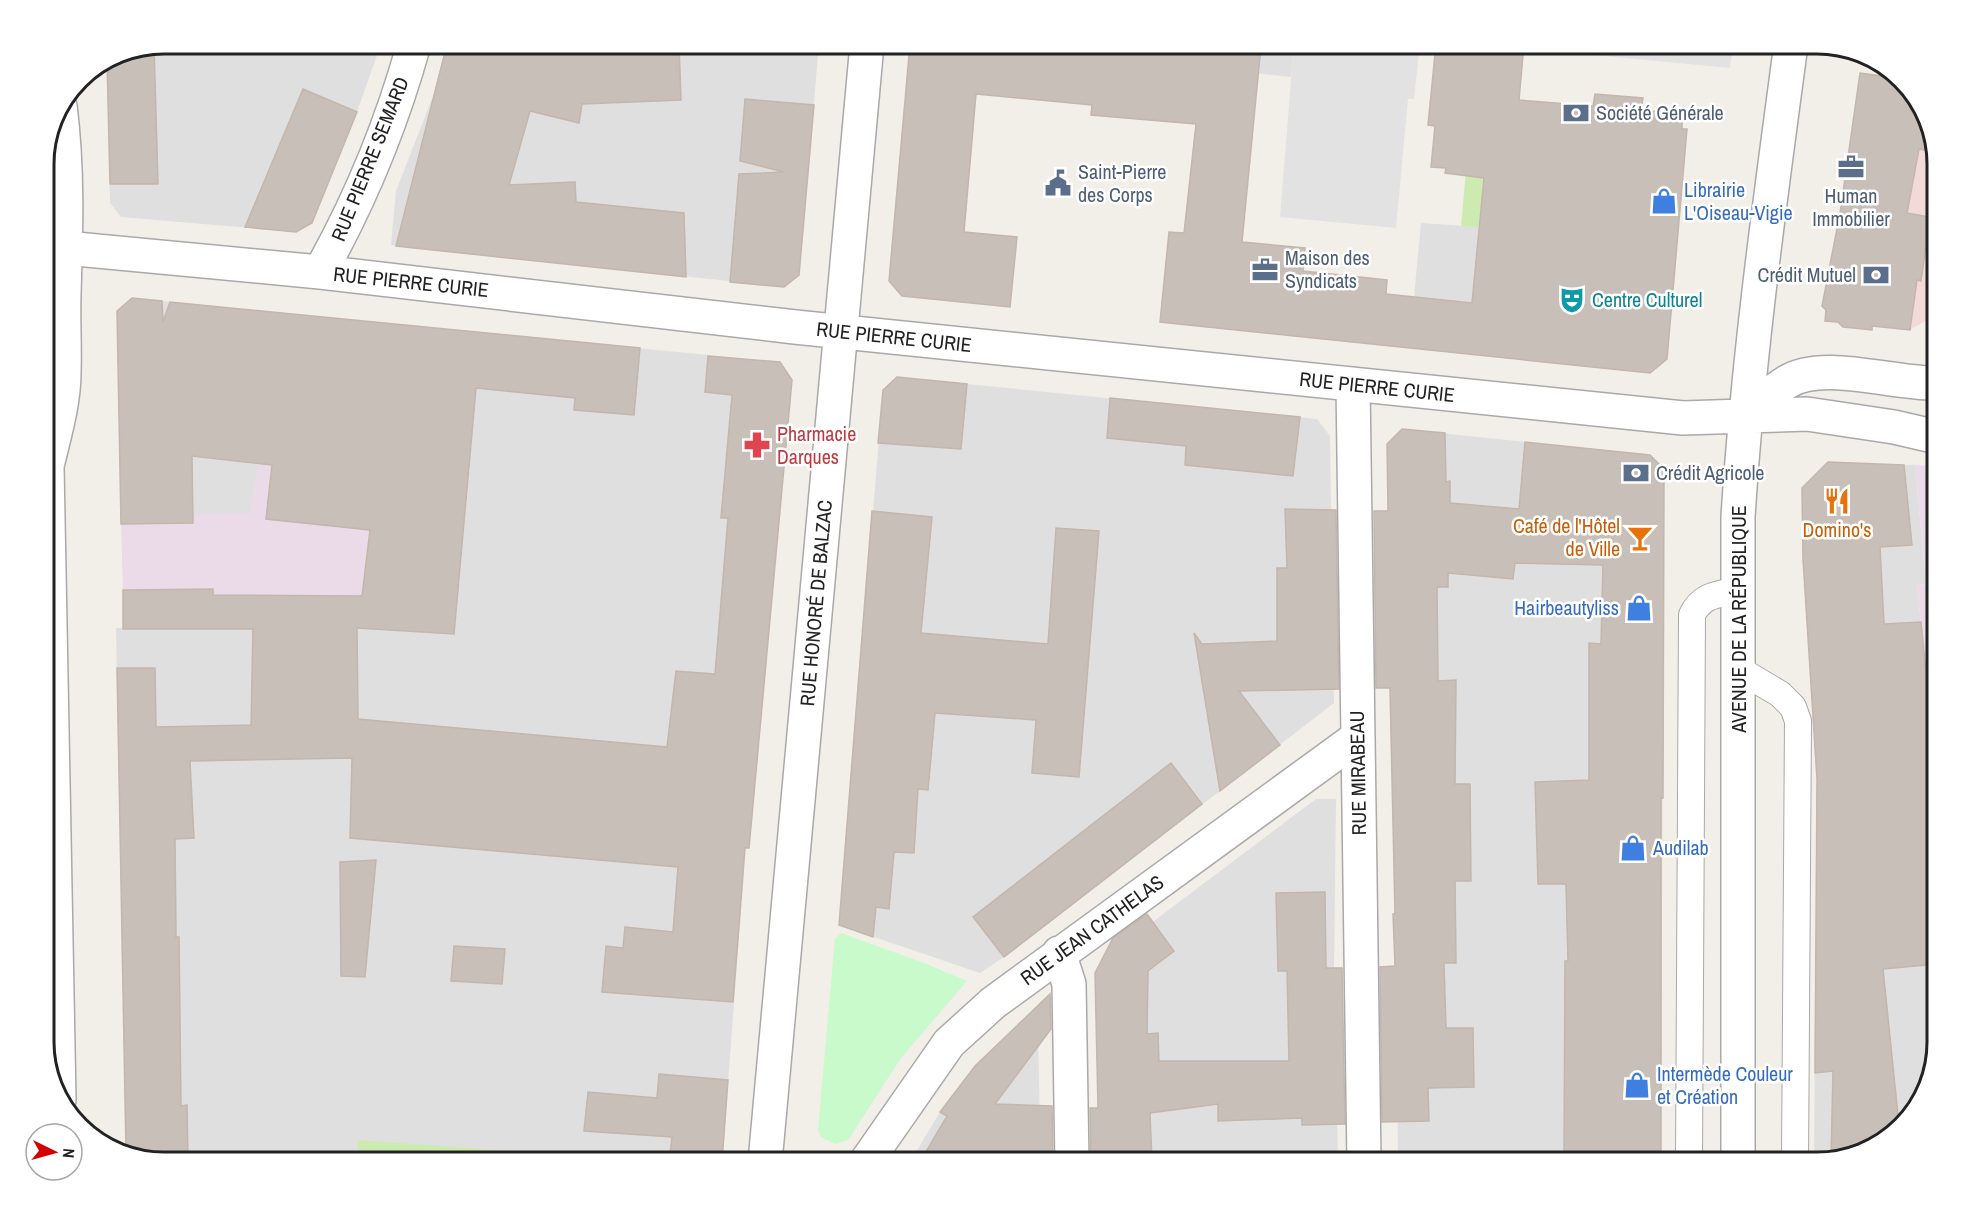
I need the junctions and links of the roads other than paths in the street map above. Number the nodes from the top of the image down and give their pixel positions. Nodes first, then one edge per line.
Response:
1 (411, 54) edge
2 (866, 54) edge
3 (1790, 54) edge
4 (62, 122) edge
5 (55, 247) edge
6 (320, 272) junction
7 (841, 331) junction
8 (1927, 380) edge
9 (1353, 384) junction
10 (1927, 388) edge
11 (1744, 416) junction
12 (1894, 428) junction
13 (54, 433) edge
14 (1927, 435) edge
15 (1738, 590) junction
16 (1738, 669) junction
17 (1358, 736) junction
18 (54, 883) edge
19 (1059, 953) junction
20 (58, 1072) edge
21 (766, 1152) edge
22 (874, 1152) edge
23 (1072, 1152) edge
24 (1364, 1152) edge
25 (1689, 1152) edge
26 (1738, 1152) edge
27 (1795, 1152) edge

1 - 6 street, RUE PIERRE SEMARD
2 - 7 street, RUE HONORÉ DE BALZAC
3 - 11 street, AVENUE DE LA RÉPUBLIQUE
4 - 5 street
5 - 6 street, RUE PIERRE CURIE
5 - 13 street
6 - 7 street, RUE PIERRE CURIE
7 - 9 street, RUE PIERRE CURIE
7 - 21 street, RUE HONORÉ DE BALZAC
8 - 11 street
9 - 11 street, RUE PIERRE CURIE
9 - 17 street, RUE MIRABEAU
10 - 12 street
11 - 12 street, RUE PIERRE CURIE
11 - 15 street, AVENUE DE LA RÉPUBLIQUE
12 - 14 street, RUE PIERRE CURIE
15 - 16 street, AVENUE DE LA RÉPUBLIQUE
15 - 25 lane
16 - 26 street, AVENUE DE LA RÉPUBLIQUE
16 - 27 lane
17 - 19 street, RUE JEAN CATHELAS
17 - 24 street, RUE MIRABEAU
18 - 20 street
19 - 22 street, RUE JEAN CATHELAS
19 - 23 street

